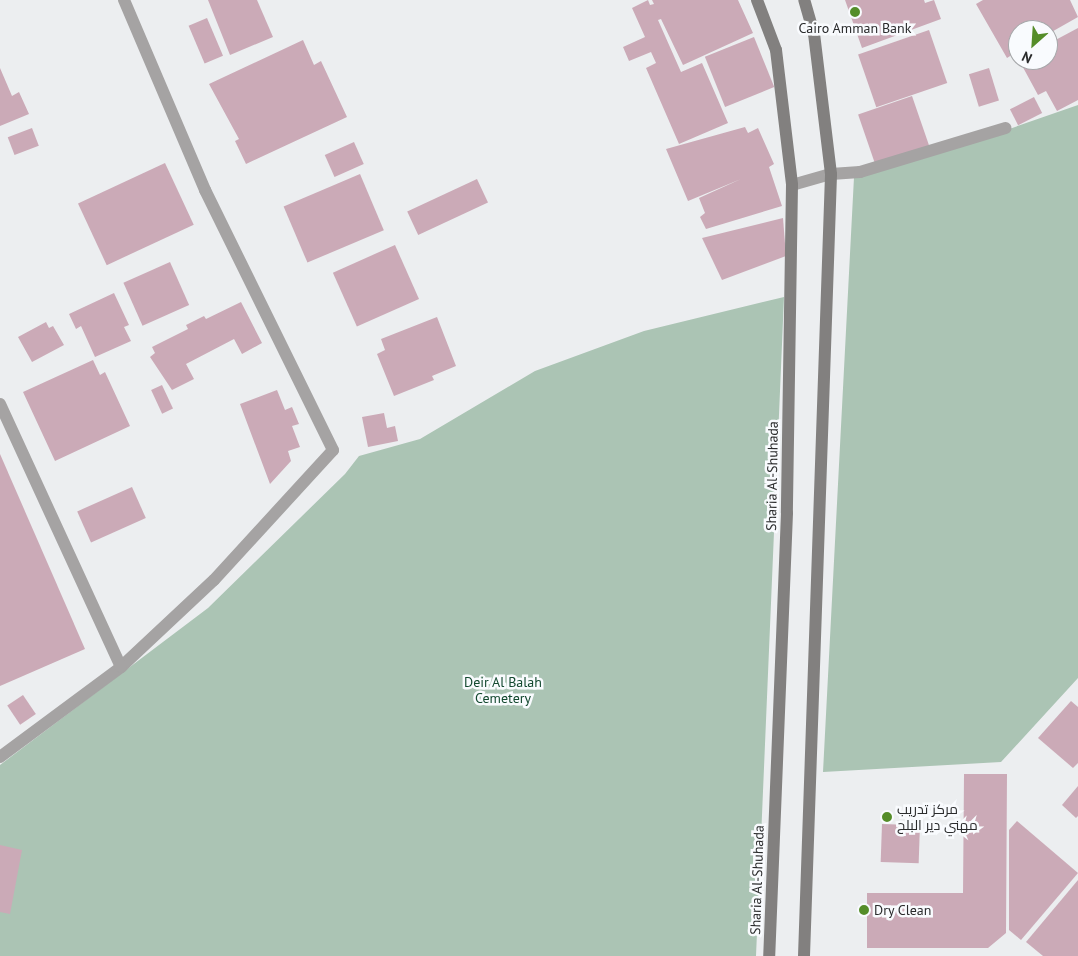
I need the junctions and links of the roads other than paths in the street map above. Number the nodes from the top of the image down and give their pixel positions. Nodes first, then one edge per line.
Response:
1 (124, 0) edge
2 (757, 0) edge
3 (804, 0) edge
4 (1006, 128) dead end
5 (831, 174) junction
6 (792, 185) junction
7 (0, 404) edge
8 (121, 666) junction
9 (0, 757) edge
10 (769, 956) edge
11 (804, 956) edge

1 - 8 street
2 - 6 main road, Sharia Al-Shuhada
3 - 5 main road
4 - 5 street
5 - 6 street
5 - 11 main road
6 - 10 main road, Sharia Al-Shuhada
7 - 8 street
8 - 9 street

